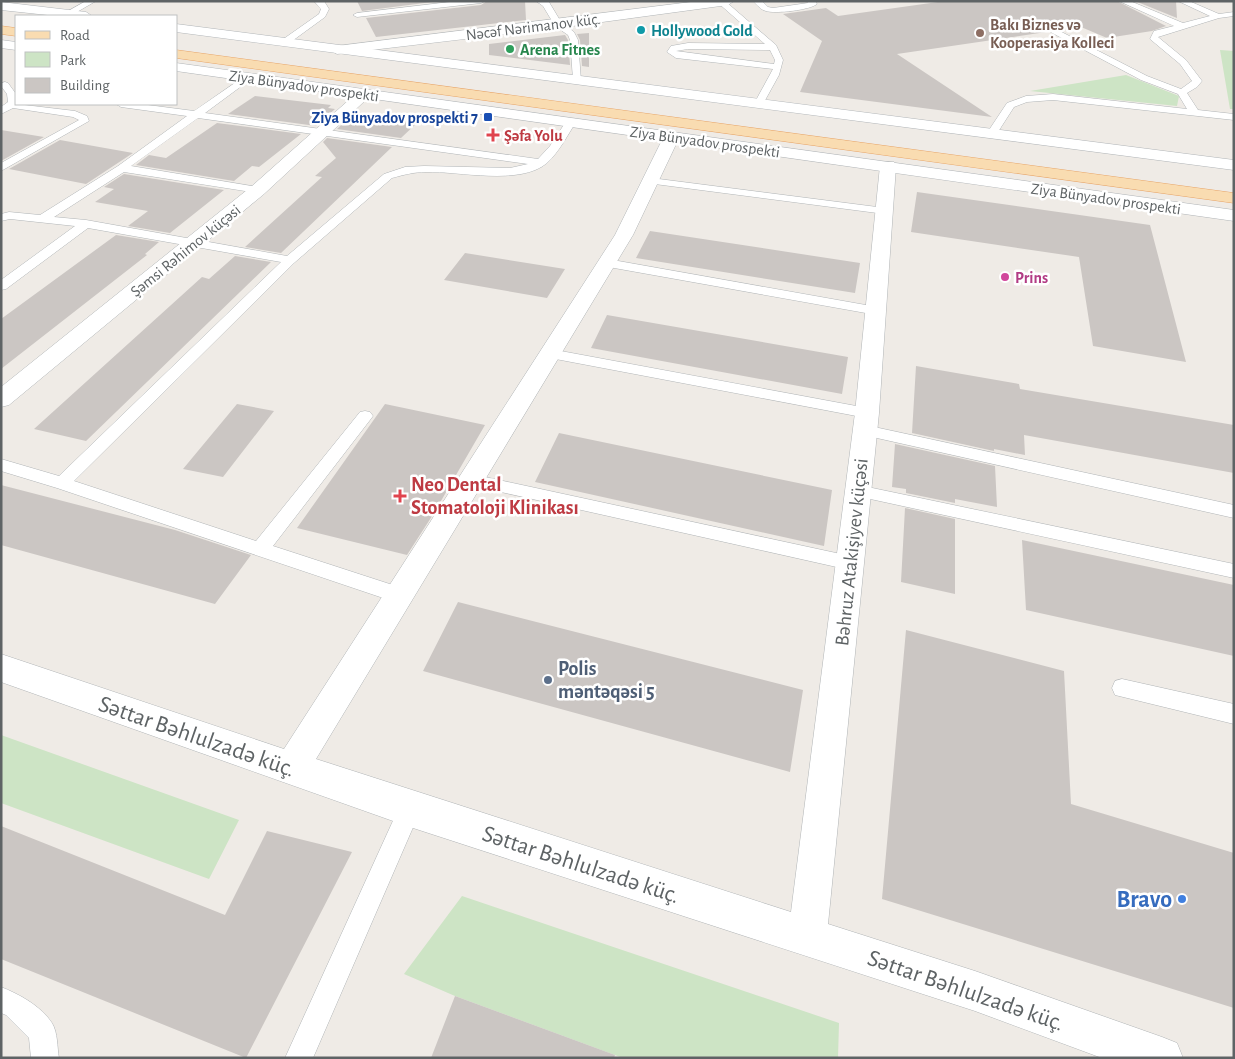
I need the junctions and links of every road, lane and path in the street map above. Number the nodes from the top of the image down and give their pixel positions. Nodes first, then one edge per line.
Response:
1 (92, 1) edge
2 (318, 1) edge
3 (481, 1) edge
4 (757, 1) edge
5 (810, 1) edge
6 (1123, 1) edge
7 (1182, 1) edge
8 (545, 2) edge
9 (725, 2) edge
10 (1, 6) edge
11 (67, 14) junction
12 (1234, 14) edge
13 (76, 15) edge
14 (357, 15) dead end
15 (1218, 16) junction
16 (1, 17) edge
17 (15, 19) edge
18 (558, 24) junction
19 (1182, 26) junction
20 (1045, 27) dead end
21 (178, 28) edge
22 (1, 30) edge
23 (15, 32) edge
24 (178, 40) edge
25 (285, 42) junction
26 (1, 44) edge
27 (15, 46) edge
28 (773, 48) junction
29 (337, 50) junction
30 (178, 54) edge
31 (178, 67) edge
32 (778, 67) junction
33 (248, 77) junction
34 (578, 78) junction
35 (15, 79) edge
36 (3, 85) edge
37 (482, 89) junction
38 (1182, 92) junction
39 (364, 94) junction
40 (760, 102) junction
41 (12, 105) junction
42 (128, 105) edge
43 (1, 111) edge
44 (1194, 112) junction
45 (197, 115) junction
46 (1234, 117) edge
47 (570, 122) junction
48 (322, 133) junction
49 (992, 133) junction
50 (672, 136) junction
51 (541, 163) junction
52 (1234, 165) edge
53 (888, 166) junction
54 (1, 168) edge
55 (122, 168) junction
56 (1234, 178) edge
57 (650, 181) junction
58 (258, 190) junction
59 (1234, 198) edge
60 (885, 211) junction
61 (1234, 216) edge
62 (1, 218) edge
63 (44, 218) junction
64 (86, 224) junction
65 (195, 243) junction
66 (290, 260) junction
67 (607, 263) junction
68 (1, 286) edge
69 (877, 311) junction
70 (550, 354) junction
71 (1, 398) edge
72 (365, 416) dead end
73 (866, 422) junction
74 (1, 466) edge
75 (471, 480) junction
76 (62, 483) junction
77 (858, 491) junction
78 (1234, 512) edge
79 (260, 549) junction
80 (850, 563) junction
81 (1234, 571) edge
82 (398, 595) junction
83 (1, 668) edge
84 (1122, 688) dead end
85 (1234, 714) edge
86 (291, 768) junction
87 (410, 809) junction
88 (807, 937) junction
89 (1, 1000) edge
90 (45, 1058) edge
91 (298, 1058) edge
92 (1162, 1058) edge

1 - 11 lane
2 - 25 lane
3 - 14 lane
4 - 5 lane
6 - 19 lane
7 - 15 lane
8 - 18 lane
9 - 18 street, Nəcəf Nərimanov küç.
9 - 28 lane
10 - 11 street
11 - 13 street
12 - 15 lane
15 - 19 lane
16 - 17 main road
18 - 29 street, Nəcəf Nərimanov küç.
18 - 34 lane
19 - 38 lane
20 - 38 lane
21 - 25 street, Ziya Bünyadov prospekti
22 - 23 main road
24 - 37 main road, Ziya Bünyadov prospekti
25 - 29 street, Ziya Bünyadov prospekti
26 - 27 street
28 - 32 lane
28 - 32 lane
29 - 34 street, Ziya Bünyadov prospekti
30 - 37 main road, Ziya Bünyadov prospekti
31 - 33 street, Ziya Bünyadov prospekti
32 - 40 lane
33 - 39 street, Ziya Bünyadov prospekti
33 - 45 lane
34 - 40 street, Ziya Bünyadov prospekti
35 - 36 lane
36 - 41 lane
37 - 56 main road, Ziya Bünyadov prospekti
37 - 59 main road, Ziya Bünyadov prospekti
38 - 44 lane
39 - 47 street, Ziya Bünyadov prospekti
39 - 48 street, Şəmsi Rəhimov küçəsi
40 - 49 street, Ziya Bünyadov prospekti
41 - 43 lane
41 - 54 lane
42 - 45 lane
44 - 46 lane
44 - 49 lane
45 - 48 lane
45 - 55 lane
47 - 50 street, Ziya Bünyadov prospekti
47 - 51 lane
48 - 51 lane
48 - 58 street, Şəmsi Rəhimov küçəsi
49 - 52 street, Ziya Bünyadov prospekti
50 - 53 street, Ziya Bünyadov prospekti
50 - 57 street
51 - 66 lane
53 - 60 street, Bəhruz Atakişiyev küçəsi
53 - 61 street, Ziya Bünyadov prospekti
55 - 58 lane
55 - 63 lane
57 - 60 lane
57 - 67 street
58 - 65 street, Şəmsi Rəhimov küçəsi
60 - 69 street, Bəhruz Atakişiyev küçəsi
62 - 63 lane
63 - 64 lane
64 - 65 lane
64 - 68 lane
65 - 66 lane
65 - 71 street, Şəmsi Rəhimov küçəsi
66 - 76 lane
67 - 69 lane
67 - 70 street
69 - 73 street, Bəhruz Atakişiyev küçəsi
70 - 73 lane
70 - 75 street
72 - 79 lane
73 - 77 street, Bəhruz Atakişiyev küçəsi
73 - 78 lane
74 - 76 lane
75 - 80 lane
75 - 82 street
76 - 79 lane
77 - 80 street, Bəhruz Atakişiyev küçəsi
77 - 81 lane
79 - 82 lane
80 - 88 street, Bəhruz Atakişiyev küçəsi
82 - 86 street
83 - 86 street, Səttar Bəhlulzadə küç.
84 - 85 lane
86 - 87 street, Səttar Bəhlulzadə küç.
87 - 88 street, Səttar Bəhlulzadə küç.
87 - 91 lane
88 - 92 street, Səttar Bəhlulzadə küç.
89 - 90 lane

